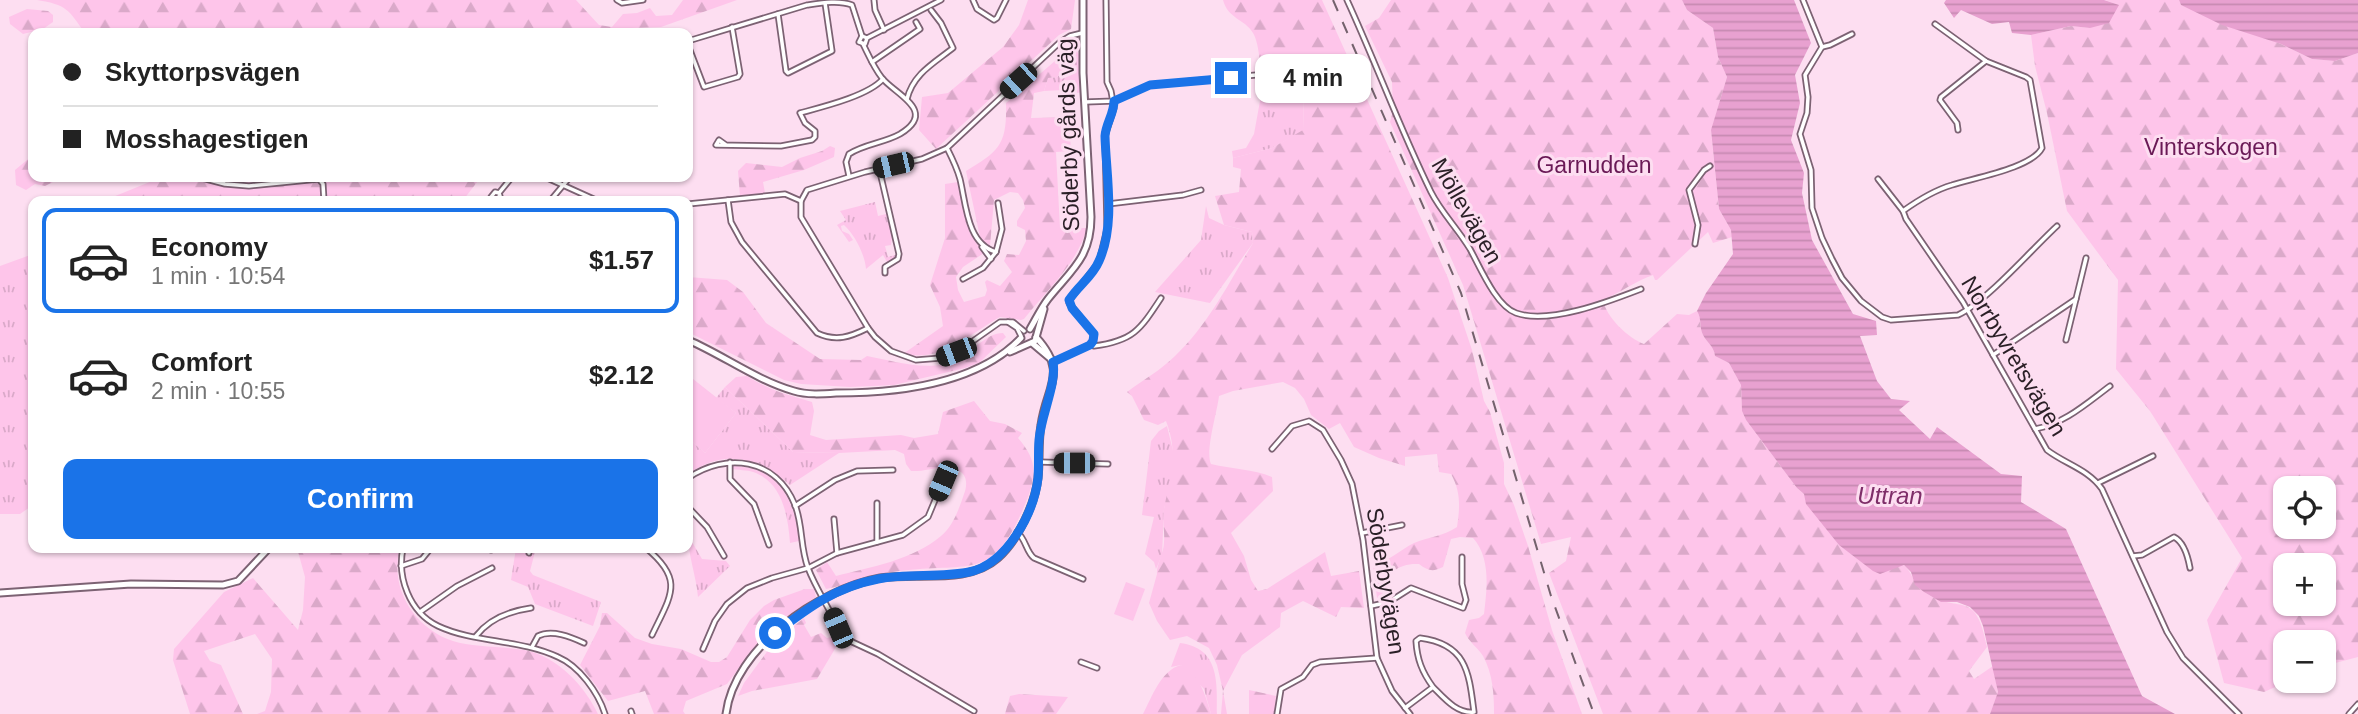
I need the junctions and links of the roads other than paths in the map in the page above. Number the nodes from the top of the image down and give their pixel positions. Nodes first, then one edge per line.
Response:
1 (617, 0) edge
2 (643, 0) edge
3 (874, 0) edge
4 (942, 0) edge
5 (973, 0) edge
6 (1006, 0) edge
7 (1083, 0) edge
8 (1106, 0) edge
9 (1347, 0) edge
10 (1803, 0) edge
11 (825, 3) junction
12 (931, 10) dead end
13 (778, 14) junction
14 (916, 22) dead end
15 (1935, 24) dead end
16 (732, 27) junction
17 (884, 30) junction
18 (1082, 33) junction
19 (1852, 34) dead end
20 (864, 37) junction
21 (693, 41) edge
22 (1822, 47) junction
23 (693, 57) edge
24 (1986, 61) junction
25 (872, 62) junction
26 (1256, 75) dead end
27 (883, 79) junction
28 (908, 99) junction
29 (1114, 101) junction
30 (1085, 102) junction
31 (1958, 130) dead end
32 (726, 145) dead end
33 (947, 148) junction
34 (1710, 166) dead end
35 (879, 168) junction
36 (849, 176) junction
37 (1878, 179) dead end
38 (217, 182) edge
39 (284, 182) edge
40 (508, 182) edge
41 (554, 182) edge
42 (566, 182) edge
43 (562, 186) junction
44 (1201, 190) dead end
45 (499, 193) dead end
46 (554, 196) edge
47 (583, 196) edge
48 (728, 201) junction
49 (801, 201) junction
50 (998, 203) dead end
51 (693, 204) edge
52 (1108, 204) junction
53 (1903, 211) junction
54 (2057, 226) dead end
55 (1695, 244) dead end
56 (981, 245) junction
57 (996, 252) junction
58 (2087, 258) dead end
59 (991, 260) junction
60 (885, 273) dead end
61 (963, 279) dead end
62 (1641, 289) dead end
63 (1049, 298) junction
64 (1161, 299) dead end
65 (2076, 299) junction
66 (1967, 309) junction
67 (868, 328) junction
68 (1024, 333) junction
69 (1036, 335) junction
70 (2066, 340) dead end
71 (693, 343) edge
72 (1030, 343) junction
73 (1091, 345) junction
74 (1993, 355) junction
75 (998, 358) junction
76 (1053, 362) junction
77 (2110, 386) dead end
78 (2035, 429) junction
79 (1272, 449) dead end
80 (2153, 456) dead end
81 (730, 462) junction
82 (1039, 462) junction
83 (1108, 464) dead end
84 (893, 470) dead end
85 (693, 475) edge
86 (943, 475) dead end
87 (2098, 483) junction
88 (877, 503) dead end
89 (795, 506) junction
90 (693, 512) edge
91 (834, 519) dead end
92 (1402, 525) dead end
93 (1017, 531) junction
94 (1362, 533) junction
95 (877, 542) junction
96 (769, 545) dead end
97 (264, 553) edge
98 (402, 553) edge
99 (427, 553) edge
100 (652, 553) edge
101 (837, 553) junction
102 (723, 556) dead end
103 (1462, 556) dead end
104 (2133, 556) junction
105 (401, 566) junction
106 (492, 568) dead end
107 (808, 568) junction
108 (2190, 568) dead end
109 (1083, 579) dead end
110 (0, 593) edge
111 (824, 597) junction
112 (1371, 606) junction
113 (531, 608) dead end
114 (420, 612) junction
115 (652, 635) dead end
116 (476, 636) junction
117 (584, 643) dead end
118 (532, 647) junction
119 (703, 649) dead end
120 (1377, 658) junction
121 (1081, 663) dead end
122 (1097, 668) dead end
123 (1433, 687) junction
124 (2358, 704) edge
125 (1405, 709) junction
126 (974, 711) dead end
127 (605, 714) edge
128 (726, 714) edge
129 (1277, 714) edge
130 (1410, 714) edge
131 (2239, 714) edge
132 (2349, 714) edge

1 - 2 street
3 - 17 street
4 - 17 street
5 - 6 street
7 - 18 main road, Söderby gårds väg
8 - 29 street
9 - 62 street, Möllevägen
10 - 22 street
11 - 13 street
11 - 13 street
11 - 20 street
12 - 28 street
13 - 16 street
14 - 25 street
15 - 24 street
16 - 21 street
16 - 23 street
17 - 20 street
18 - 30 main road, Söderby gårds väg
18 - 33 street
19 - 22 street
20 - 25 street
22 - 66 street
24 - 31 street
24 - 53 street
25 - 27 street
26 - 29 street
27 - 28 street
27 - 32 street
28 - 36 street
29 - 30 street
29 - 52 street
30 - 63 main road, Söderby gårds väg
33 - 35 street
33 - 56 street
34 - 55 street
35 - 36 street
35 - 60 street
36 - 49 street
37 - 53 street, Norrbyvretsvägen
38 - 39 street
40 - 45 street
41 - 43 street
42 - 43 street
43 - 46 street
43 - 47 street
44 - 52 street
48 - 49 street
48 - 51 street
48 - 67 street
49 - 67 street
50 - 57 street
52 - 73 street
53 - 66 street, Norrbyvretsvägen
54 - 66 street
56 - 57 street
56 - 59 street
57 - 59 street
58 - 65 street
59 - 61 street
63 - 68 main road, Söderby gårds väg
63 - 69 main road, Söderby gårds väg
64 - 73 street
65 - 70 street
65 - 74 street
66 - 74 street, Norrbyvretsvägen
67 - 68 street
68 - 69 main road
68 - 72 main road
68 - 75 main road, Söderby gårds väg
69 - 72 main road, Söderby gårds väg
69 - 76 main road
71 - 75 main road, Söderby gårds väg
72 - 75 main road, Söderby gårds väg
72 - 76 main road
73 - 76 street
74 - 78 street, Norrbyvretsvägen
76 - 82 main road
77 - 78 street
78 - 87 street, Norrbyvretsvägen
79 - 94 street, Söderbyvägen
80 - 87 street
81 - 85 street
81 - 89 street
81 - 96 street
82 - 83 street
82 - 93 main road
84 - 89 street
86 - 95 street
87 - 104 street
88 - 95 street
89 - 107 street
90 - 102 street
91 - 101 street
92 - 94 street
93 - 109 street
93 - 111 main road
94 - 112 street, Söderbyvägen
95 - 101 street
97 - 110 main road
98 - 105 street
99 - 105 street
100 - 115 street
101 - 107 street
103 - 112 street
104 - 108 street
104 - 131 street
105 - 114 street
106 - 114 street
107 - 111 street
107 - 119 street
111 - 126 street
111 - 128 main road
112 - 120 street, Söderbyvägen
113 - 116 street
114 - 116 street
116 - 118 street
117 - 118 street
118 - 127 street
120 - 125 street, Söderbyvägen
120 - 129 street
121 - 122 street
123 - 123 street
123 - 125 street
124 - 132 street
125 - 130 street, Söderbyvägen

